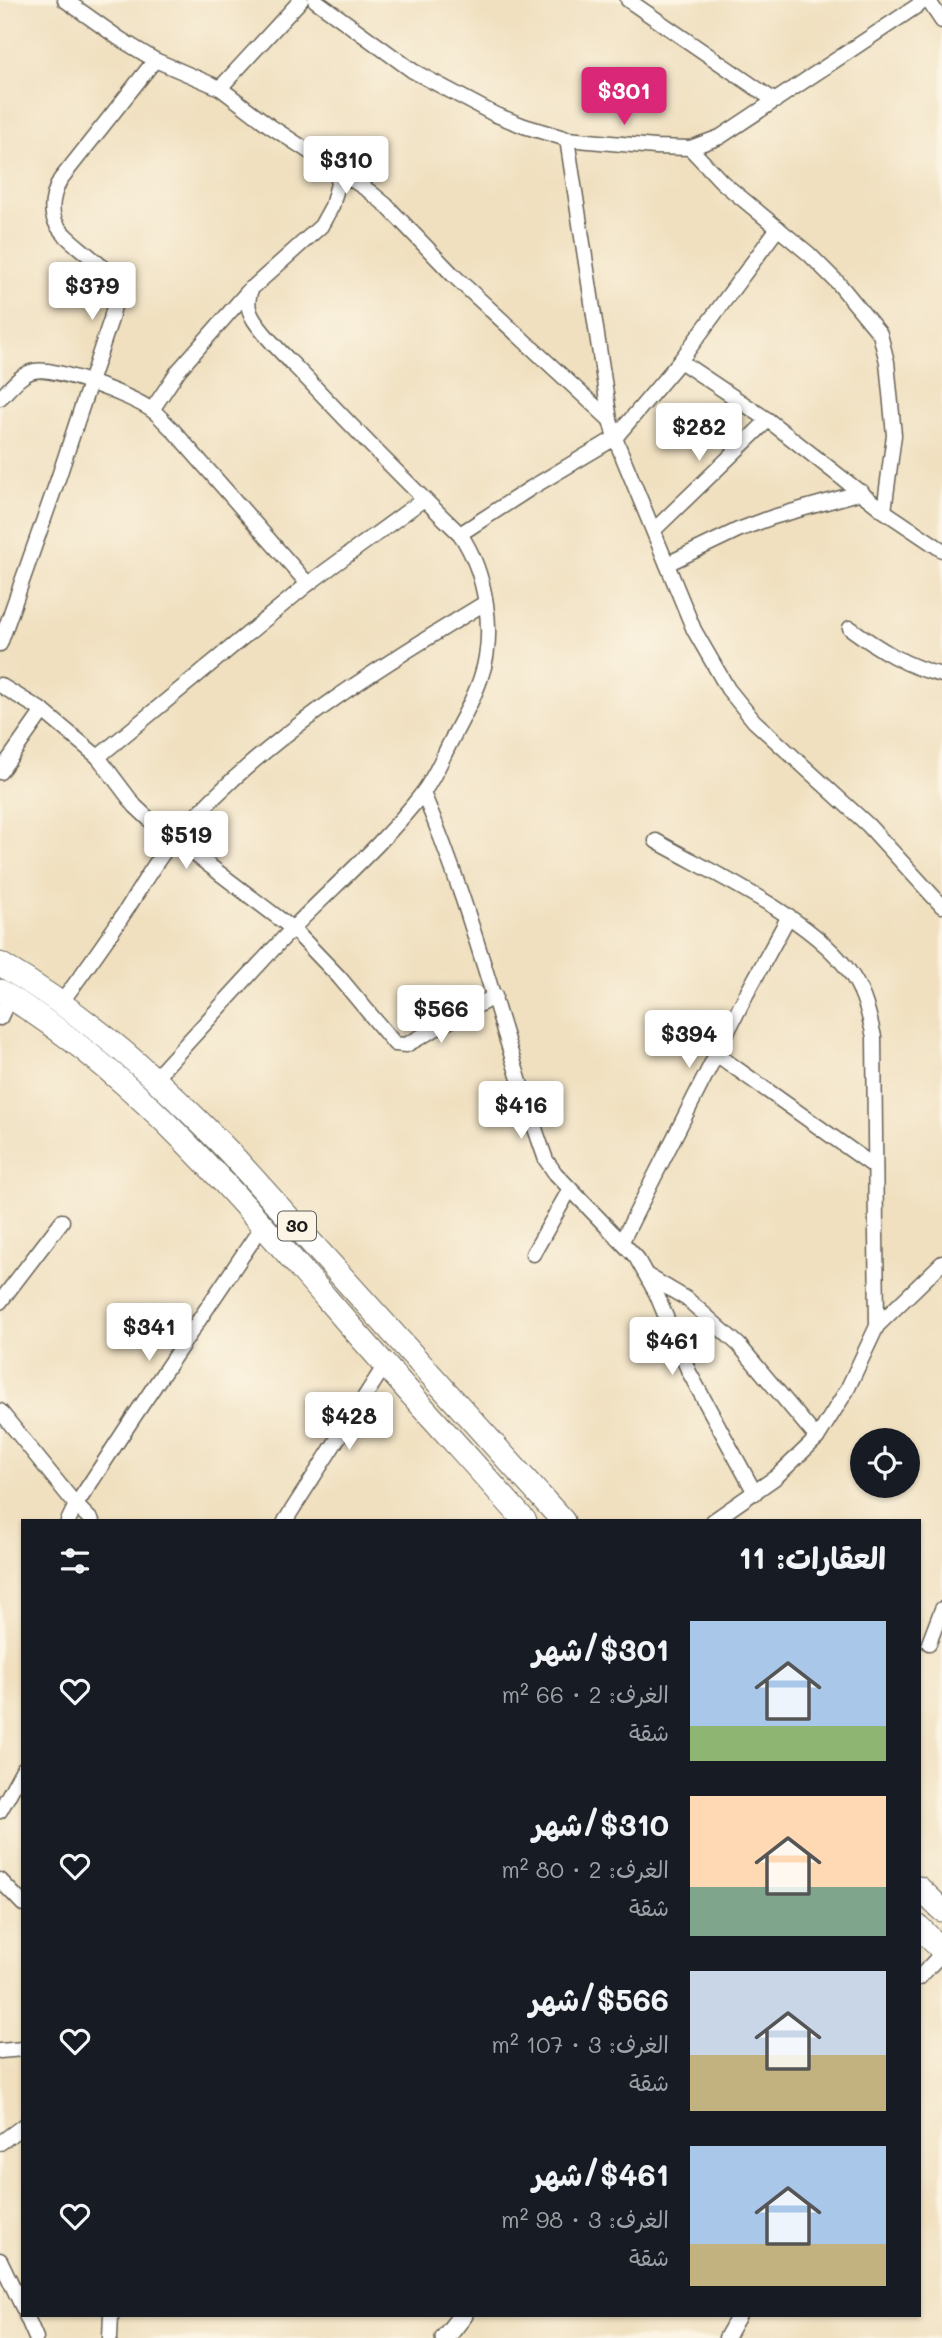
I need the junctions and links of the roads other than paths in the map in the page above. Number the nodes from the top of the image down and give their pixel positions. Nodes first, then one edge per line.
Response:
1 (65, 0) edge
2 (301, 0) edge
3 (315, 0) edge
4 (628, 0) edge
5 (927, 0) edge
6 (942, 21) edge
7 (155, 60) junction
8 (220, 88) junction
9 (775, 101) junction
10 (567, 139) junction
11 (690, 148) junction
12 (341, 173) junction
13 (778, 228) junction
14 (251, 289) junction
15 (680, 361) junction
16 (90, 383) junction
17 (0, 398) edge
18 (152, 410) junction
19 (610, 419) junction
20 (768, 420) junction
21 (615, 438) junction
22 (862, 492) junction
23 (424, 499) junction
24 (884, 511) junction
25 (654, 530) junction
26 (460, 534) junction
27 (942, 550) edge
28 (667, 564) junction
29 (308, 584) junction
30 (485, 603) junction
31 (850, 628) dead end
32 (0, 644) edge
33 (942, 674) edge
34 (0, 685) edge
35 (43, 710) junction
36 (99, 757) junction
37 (0, 772) edge
38 (423, 793) junction
39 (173, 840) junction
40 (656, 841) dead end
41 (942, 906) edge
42 (789, 916) junction
43 (293, 929) junction
44 (0, 964) edge
45 (5, 994) edge
46 (495, 996) junction
47 (61, 1003) junction
48 (0, 1018) edge
49 (716, 1054) junction
50 (155, 1077) junction
51 (876, 1167) junction
52 (570, 1189) junction
53 (62, 1221) dead end
54 (263, 1225) junction
55 (622, 1241) junction
56 (533, 1254) dead end
57 (942, 1263) edge
58 (647, 1276) junction
59 (352, 1287) junction
60 (0, 1302) edge
61 (333, 1306) junction
62 (372, 1309) junction
63 (877, 1326) junction
64 (352, 1328) junction
65 (385, 1365) junction
66 (0, 1411) edge
67 (817, 1438) junction
68 (755, 1493) junction
69 (76, 1505) junction
70 (69, 1519) edge
71 (90, 1519) edge
72 (286, 1519) edge
73 (523, 1519) edge
74 (561, 1519) edge
75 (716, 1519) edge
76 (942, 1609) edge
77 (929, 1643) dead end
78 (21, 1773) edge
79 (0, 1811) edge
80 (0, 1880) edge
81 (21, 1902) edge
82 (921, 1929) edge
83 (942, 1952) edge
84 (921, 1976) edge
85 (21, 2049) edge
86 (0, 2051) edge
87 (21, 2127) edge
88 (0, 2143) edge
89 (0, 2260) edge
90 (21, 2304) edge
91 (27, 2317) edge
92 (111, 2317) edge
93 (462, 2317) edge
94 (738, 2317) edge
95 (449, 2337) edge
96 (36, 2338) edge
97 (110, 2338) edge
98 (726, 2338) edge

1 - 7 street
2 - 8 street
3 - 10 street
4 - 9 street
5 - 6 street
5 - 9 street
7 - 8 street
7 - 16 street
8 - 12 street
9 - 11 street
10 - 11 street
10 - 19 street
11 - 13 street
12 - 14 street
12 - 19 street
13 - 15 street
13 - 24 street
14 - 18 street
14 - 23 street
15 - 20 street
15 - 21 street
16 - 17 street
16 - 18 street
16 - 32 street
18 - 29 street
19 - 21 street
20 - 22 street
20 - 25 street
21 - 25 street
21 - 26 street
22 - 24 street
22 - 28 street
23 - 26 street
23 - 29 street
24 - 27 street
25 - 28 street
26 - 30 street
28 - 41 street
29 - 36 street
30 - 38 street
30 - 39 street
31 - 33 street
34 - 35 street
35 - 36 street
35 - 37 street
36 - 39 street
38 - 43 street
38 - 46 street
39 - 43 street
39 - 47 street
40 - 42 street
42 - 49 street
42 - 51 street
43 - 46 street
43 - 50 street
44 - 47 main road, 30
45 - 48 street
45 - 54 main road, 30
46 - 52 street
47 - 50 main road, 30
49 - 51 street
49 - 55 street
50 - 59 main road, 30
51 - 63 street
52 - 55 street
52 - 56 street
53 - 60 street
54 - 61 main road, 30
54 - 69 street
55 - 58 street
57 - 63 street
58 - 67 street
58 - 68 street
59 - 61 main road
59 - 62 main road, 30
61 - 64 main road, 30
62 - 64 main road
62 - 74 main road, 30
63 - 67 street
64 - 65 main road, 30
65 - 72 street
65 - 73 main road, 30
66 - 69 street
67 - 68 street
68 - 75 street
69 - 70 street
69 - 71 street
76 - 77 street
78 - 79 street
80 - 81 street
82 - 83 main road
83 - 84 street
85 - 86 street
87 - 88 street
89 - 90 street
91 - 96 street
92 - 97 street
93 - 95 street
94 - 98 street

